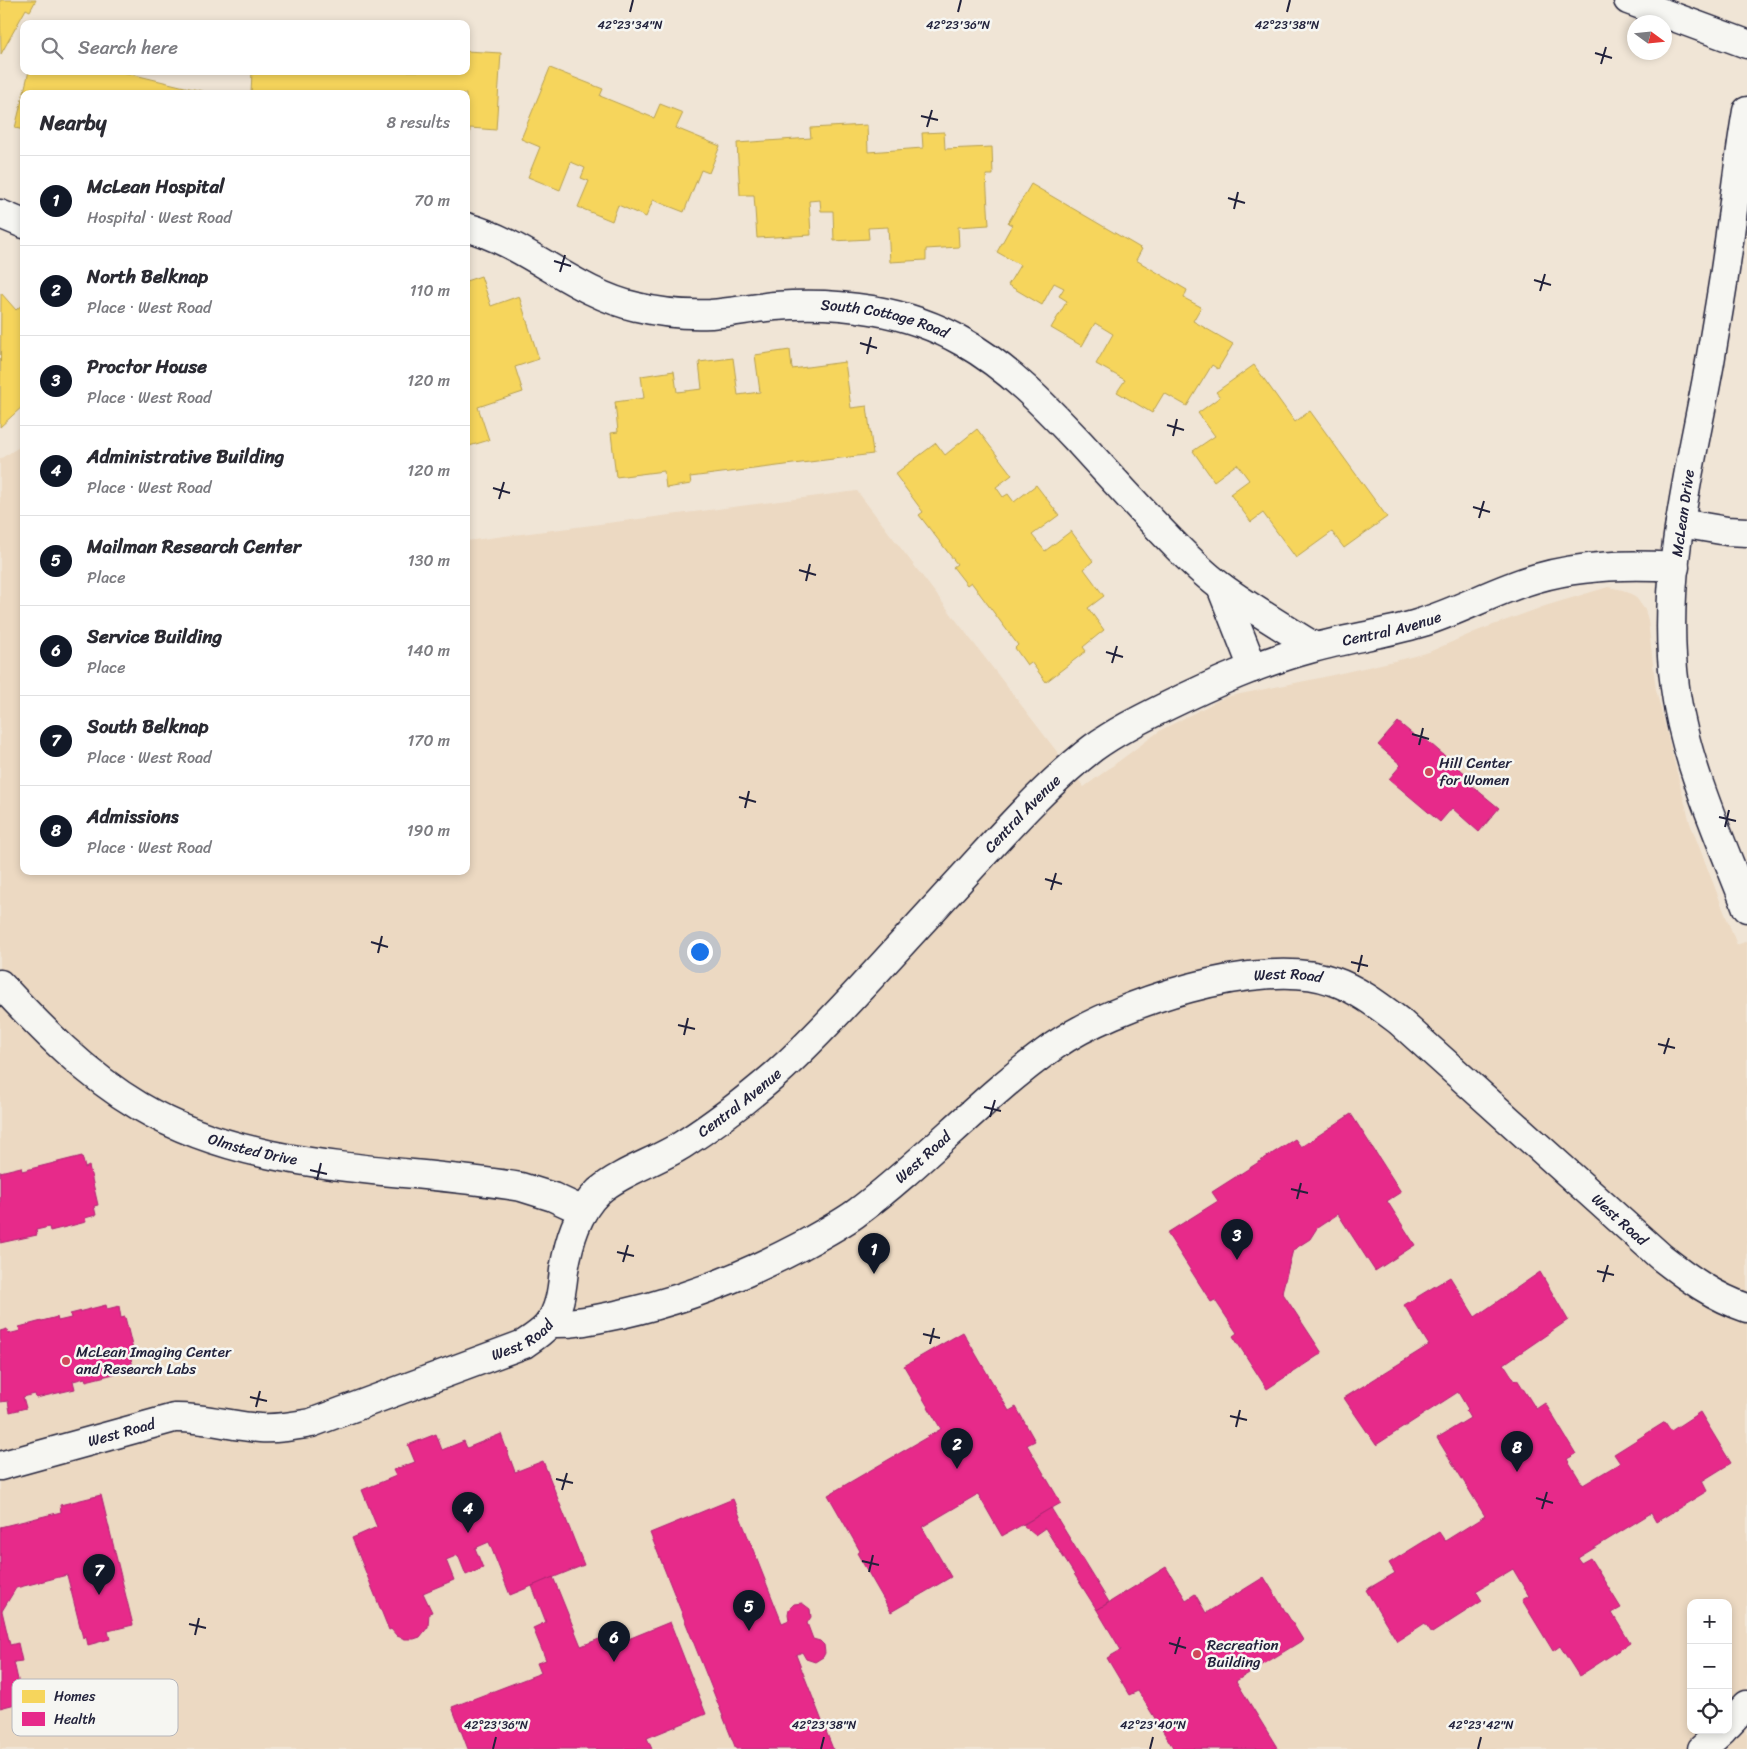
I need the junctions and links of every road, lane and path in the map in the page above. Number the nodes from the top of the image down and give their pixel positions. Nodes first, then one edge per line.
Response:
1 (1628, 0) edge
2 (1747, 44) edge
3 (1747, 111) edge
4 (0, 214) edge
5 (20, 222) edge
6 (470, 228) edge
7 (1680, 523) junction
8 (1747, 532) edge
9 (1675, 567) junction
10 (1221, 587) junction
11 (1315, 647) junction
12 (1253, 668) junction
13 (1738, 857) edge
14 (1746, 905) edge
15 (0, 984) edge
16 (583, 1211) junction
17 (1747, 1308) edge
18 (550, 1323) junction
19 (0, 1466) edge
20 (1747, 1705) edge
21 (1732, 1721) edge
22 (1719, 1734) edge
23 (1702, 1749) edge

1 - 2 street
3 - 7 street, McLean Drive
4 - 5 street
6 - 10 street, South Cottage Road
7 - 8 street
7 - 9 street, McLean Drive
9 - 11 street, Central Avenue
9 - 13 street, McLean Drive
10 - 11 street, South Cottage Road
10 - 12 street, South Cottage Road
11 - 12 street, Central Avenue
12 - 16 street, Central Avenue
13 - 14 street, McLean Drive
15 - 16 street, Olmsted Drive
16 - 18 street, Central Avenue
17 - 18 street, West Road
18 - 19 street, West Road
20 - 21 street
22 - 23 street

